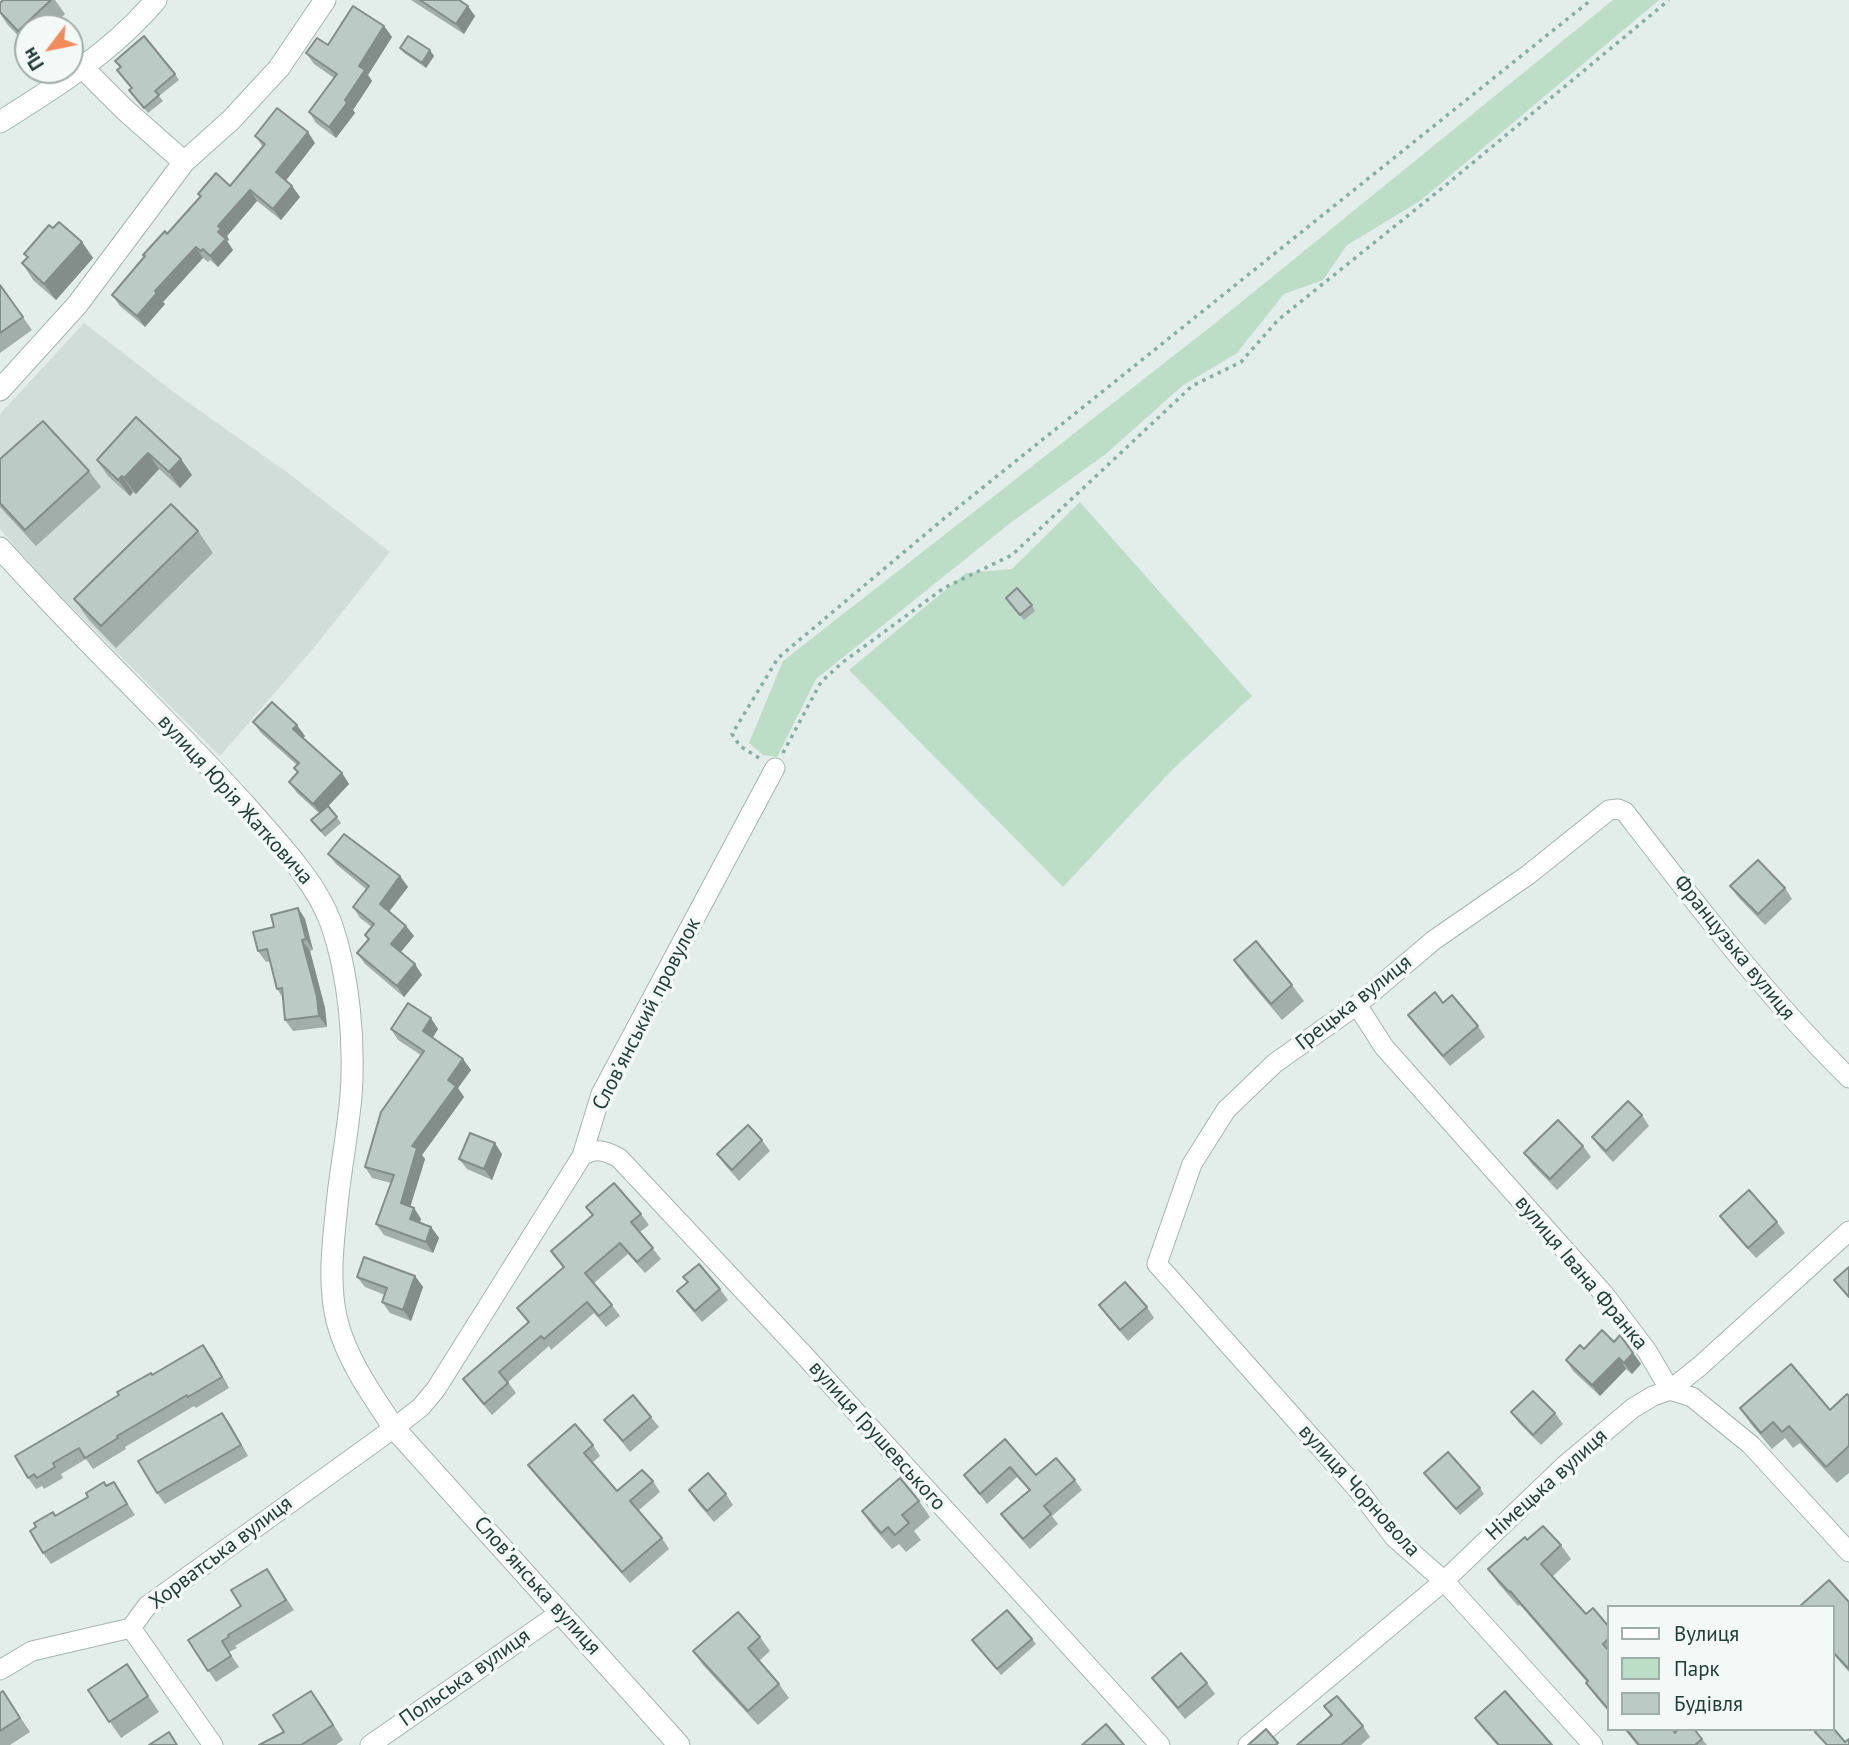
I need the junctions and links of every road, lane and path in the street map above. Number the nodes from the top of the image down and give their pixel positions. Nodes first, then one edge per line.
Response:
1 (156, 0) edge
2 (325, 0) edge
3 (1591, 0) edge
4 (1669, 0) edge
5 (84, 67) edge
6 (84, 69) edge
7 (58, 84) edge
8 (0, 122) edge
9 (184, 162) junction
10 (0, 390) edge
11 (0, 548) edge
12 (775, 768) junction
13 (1625, 812) joint
14 (1357, 1005) junction
15 (1849, 1078) edge
16 (583, 1156) junction
17 (1849, 1231) edge
18 (1157, 1264) joint
19 (1670, 1390) junction
20 (394, 1428) junction
21 (1849, 1552) edge
22 (1444, 1581) junction
23 (561, 1612) junction
24 (131, 1628) junction
25 (0, 1670) edge
26 (213, 1745) edge
27 (370, 1745) edge
28 (679, 1745) edge
29 (1160, 1745) edge
30 (1248, 1745) edge
31 (1593, 1745) edge

1 - 5 street
2 - 9 street
3 - 12 path
4 - 12 path
6 - 9 street
7 - 8 street
9 - 10 street
11 - 20 street, вулиця Юрія Жатковича
12 - 16 street, Словʼянський провулок
13 - 14 street, Грецька вулиця
13 - 15 street, Французька вулиця
14 - 18 street, Грецька вулиця
14 - 19 street, вулиця Івана Франка
16 - 20 street, Словʼянський провулок
16 - 29 street, вулиця Грушевського
17 - 19 street, Німецька вулиця
18 - 22 street, вулиця Чорновола
19 - 21 street
19 - 22 street, Німецька вулиця
20 - 23 street, Словʼянська вулиця
20 - 24 street, Хорватська вулиця
22 - 30 street, Німецька вулиця
22 - 31 street, вулиця Чорновола
23 - 27 street, Польська вулиця
23 - 28 street, Словʼянська вулиця
24 - 25 street, Хорватська вулиця
24 - 26 street

